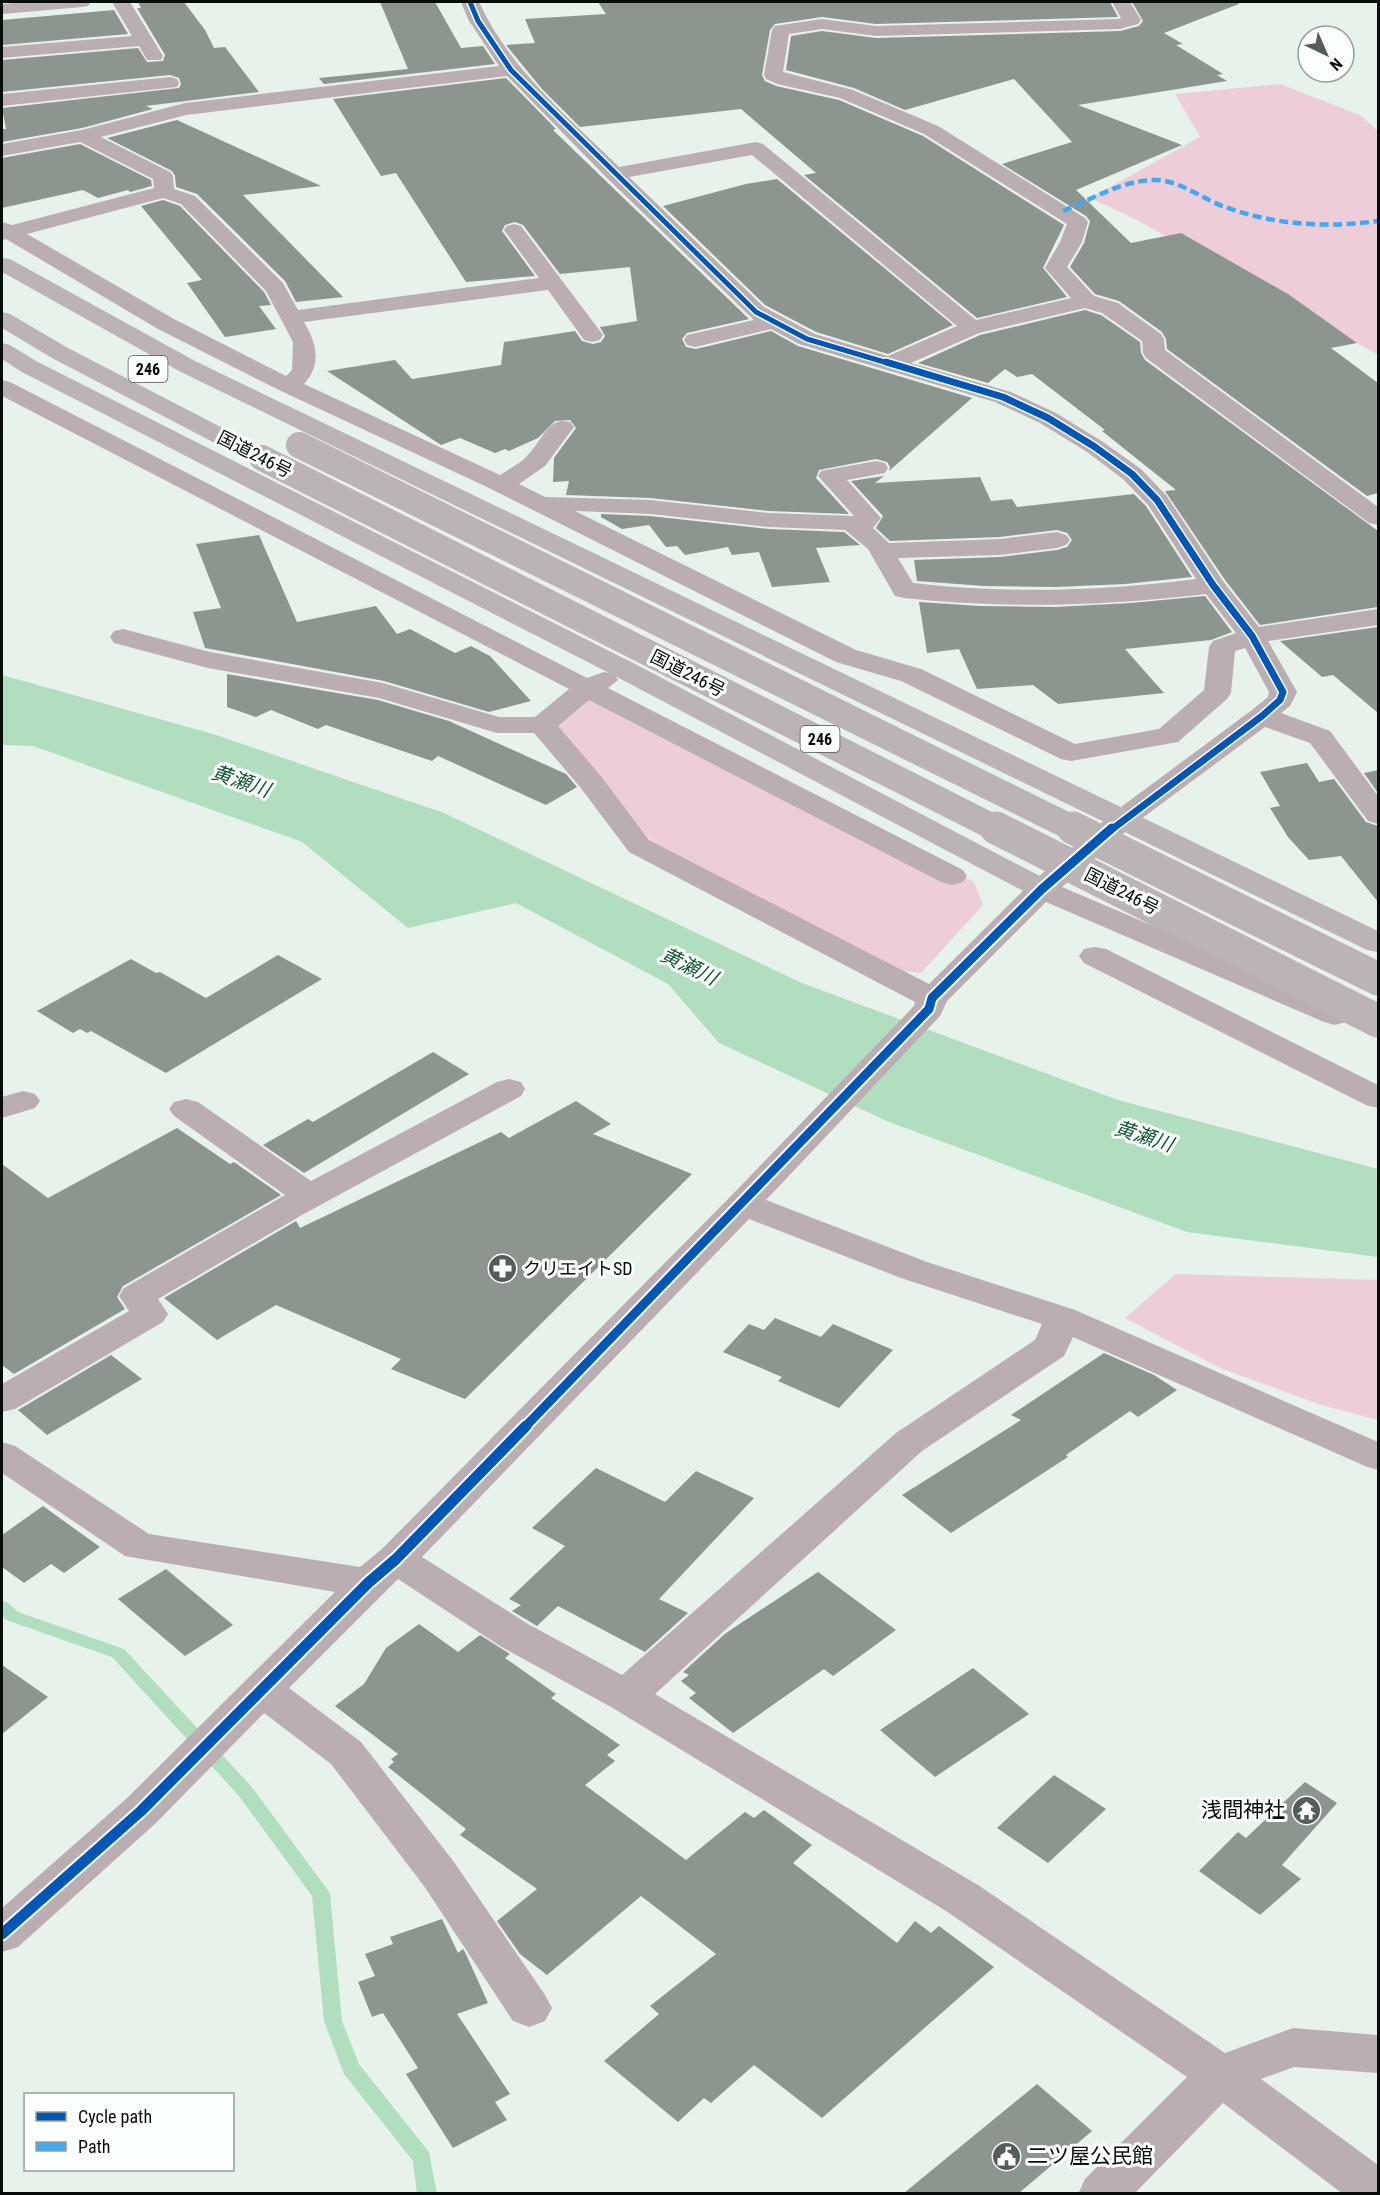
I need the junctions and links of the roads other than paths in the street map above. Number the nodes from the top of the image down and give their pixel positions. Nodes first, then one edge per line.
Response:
1 (82, 2) edge
2 (121, 2) edge
3 (470, 2) edge
4 (1121, 2) edge
5 (2, 9) edge
6 (145, 40) junction
7 (2, 53) edge
8 (512, 70) junction
9 (170, 83) junction
10 (2, 100) edge
11 (185, 109) junction
12 (83, 136) junction
13 (2, 150) edge
14 (614, 174) junction
15 (164, 192) junction
16 (514, 230) dead end
17 (4, 231) edge
18 (2, 264) edge
19 (554, 283) junction
20 (2, 286) edge
21 (1086, 301) junction
22 (292, 317) junction
23 (2, 319) edge
24 (58, 320) dead end
25 (772, 322) junction
26 (972, 328) junction
27 (592, 335) dead end
28 (695, 340) dead end
29 (2, 350) edge
30 (139, 364) dead end
31 (888, 364) junction
32 (289, 386) junction
33 (2, 387) edge
34 (562, 427) dead end
35 (876, 468) dead end
36 (502, 485) junction
37 (538, 503) junction
38 (1378, 518) edge
39 (858, 529) junction
40 (1057, 540) dead end
41 (881, 551) junction
42 (1213, 585) junction
43 (1378, 617) edge
44 (1252, 636) junction
45 (123, 637) dead end
46 (625, 670) junction
47 (587, 688) junction
48 (1262, 716) junction
49 (542, 725) junction
50 (1378, 815) edge
51 (1123, 819) junction
52 (952, 876) dead end
53 (1042, 890) junction
54 (1378, 943) edge
55 (1095, 957) dead end
56 (1378, 979) edge
57 (931, 1004) junction
58 (1378, 1021) edge
59 (1378, 1033) edge
60 (509, 1089) dead end
61 (1378, 1098) edge
62 (186, 1109) dead end
63 (309, 1197) junction
64 (748, 1197) junction
65 (1062, 1318) junction
66 (2, 1400) edge
67 (2, 1455) edge
68 (1378, 1457) edge
69 (382, 1571) junction
70 (262, 1689) junction
71 (626, 1696) junction
72 (2, 1934) edge
73 (529, 2008) dead end
74 (1378, 2054) edge
75 (1220, 2075) junction
76 (1378, 2192) edge
77 (1102, 2193) edge

1 - 5 street
2 - 6 street
3 - 8 street
4 - 21 street
6 - 7 street
6 - 9 street
8 - 11 street
8 - 14 street
9 - 10 street
9 - 11 street
11 - 12 street
12 - 13 street
12 - 15 street
14 - 25 street
14 - 26 street
15 - 17 street
15 - 22 street
16 - 19 street
17 - 32 street
18 - 51 highway
19 - 22 street
19 - 27 street
20 - 24 highway
21 - 26 street
21 - 38 street
22 - 32 street
23 - 58 highway, 国道246号 / 246, bridge
25 - 28 street
25 - 31 street
26 - 31 street
29 - 46 highway
30 - 56 highway, 国道246号 / 246, bridge
31 - 42 street
32 - 36 street
33 - 47 street
34 - 36 street
35 - 39 street
36 - 37 street
37 - 39 street
37 - 44 street
39 - 41 street
40 - 41 street
41 - 42 street
42 - 44 street
43 - 44 street
44 - 48 street
45 - 49 street
46 - 47 street
46 - 53 highway
47 - 49 street
47 - 52 street
48 - 50 street
48 - 51 street
49 - 57 street
51 - 53 street
51 - 54 highway
53 - 57 street
53 - 59 street
55 - 61 street
57 - 64 street
60 - 63 street
62 - 63 street
63 - 66 street
64 - 65 street
64 - 69 street
65 - 68 street
65 - 71 street
67 - 69 street
69 - 70 street
69 - 71 street
70 - 72 street
70 - 73 street
71 - 75 street
74 - 75 street
75 - 76 street
75 - 77 street

